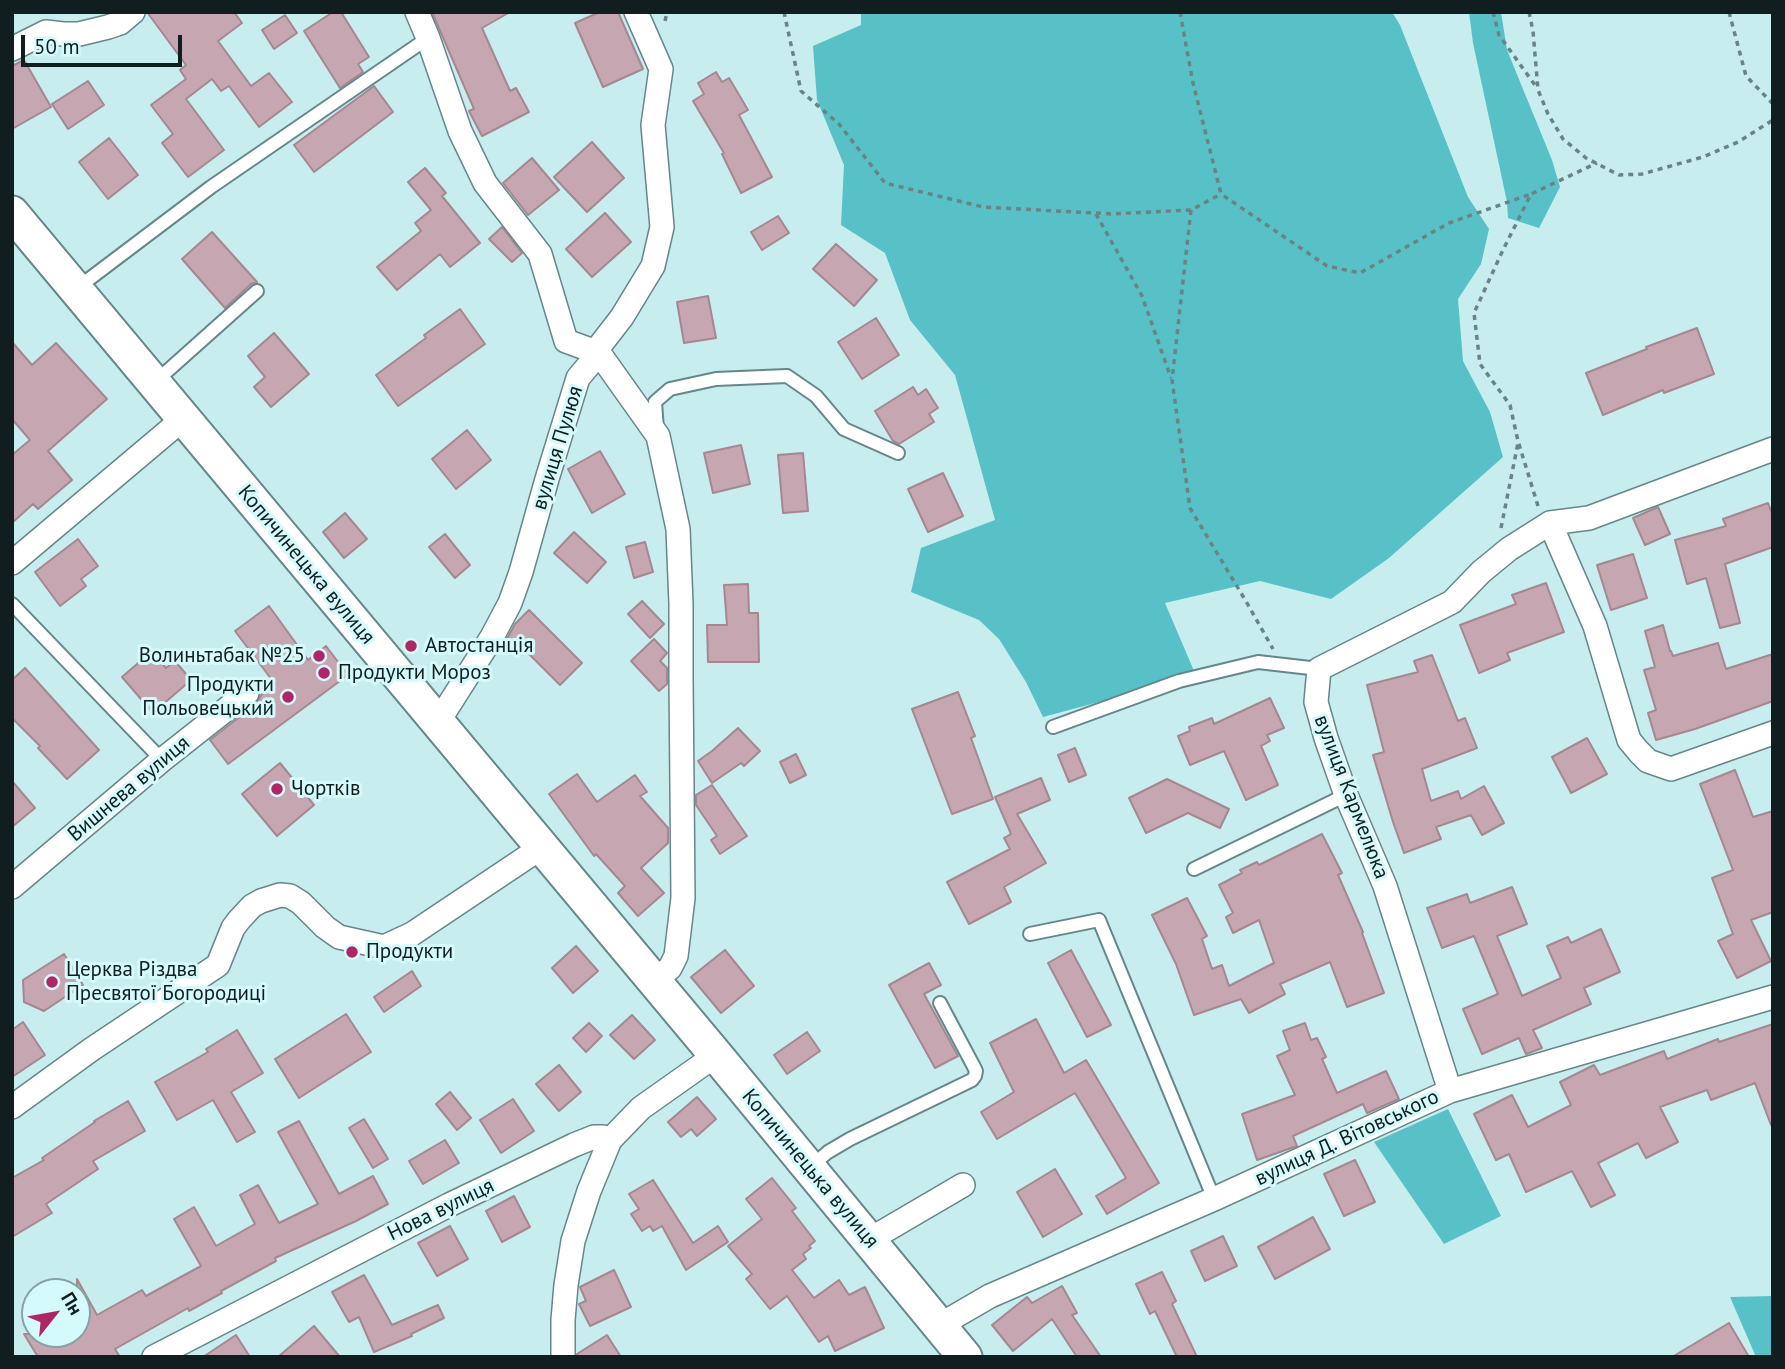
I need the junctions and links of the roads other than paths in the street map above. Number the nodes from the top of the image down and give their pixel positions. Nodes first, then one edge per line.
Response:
1 (133, 12) edge
2 (417, 12) edge
3 (636, 12) edge
4 (428, 38) junction
5 (12, 49) edge
6 (14, 218) edge
7 (76, 289) junction
8 (257, 291) dead end
9 (599, 353) junction
10 (154, 383) junction
11 (184, 418) junction
12 (658, 436) junction
13 (1773, 449) edge
14 (898, 453) dead end
15 (1550, 523) junction
16 (12, 563) edge
17 (12, 604) edge
18 (1319, 669) junction
19 (247, 694) dead end
20 (438, 722) junction
21 (1054, 727) dead end
22 (1773, 733) edge
23 (162, 760) junction
24 (1346, 794) junction
25 (542, 847) junction
26 (1194, 869) dead end
27 (12, 887) edge
28 (1030, 934) dead end
29 (654, 982) junction
30 (1773, 997) edge
31 (940, 1003) dead end
32 (716, 1055) junction
33 (1450, 1091) junction
34 (12, 1107) edge
35 (610, 1140) junction
36 (808, 1168) junction
37 (963, 1185) dead end
38 (1214, 1199) junction
39 (869, 1240) junction
40 (940, 1325) junction
41 (154, 1357) edge
42 (563, 1357) edge
43 (965, 1357) edge

1 - 5 street
2 - 4 street
3 - 9 street, вулиця Пулюя
4 - 7 lane
4 - 9 street
6 - 7 main road, Копичинецька вулиця
7 - 10 main road, Копичинецька вулиця
8 - 10 lane
9 - 12 street
9 - 20 street, вулиця Пулюя
10 - 11 main road, Копичинецька вулиця
11 - 16 street
11 - 20 main road, Копичинецька вулиця
12 - 14 lane
12 - 29 street
13 - 15 street
15 - 18 street
15 - 22 street
17 - 23 lane
18 - 21 lane
18 - 24 street, вулиця Кармелюка
19 - 23 street, Вишнева вулиця
20 - 25 main road, Копичинецька вулиця
23 - 27 street, Вишнева вулиця
24 - 26 lane
24 - 33 street, вулиця Кармелюка
25 - 29 main road, Копичинецька вулиця
25 - 34 street
28 - 38 lane
29 - 32 main road, Копичинецька вулиця
30 - 33 street, вулиця Д. Вітовського
31 - 36 lane
32 - 35 street
32 - 36 main road, Копичинецька вулиця
33 - 38 street, вулиця Д. Вітовського
35 - 41 street, Нова вулиця
35 - 42 street
36 - 39 main road, Копичинецька вулиця
37 - 39 street
38 - 40 street, вулиця Д. Вітовського
39 - 40 main road, Копичинецька вулиця
40 - 43 main road, Копичинецька вулиця

